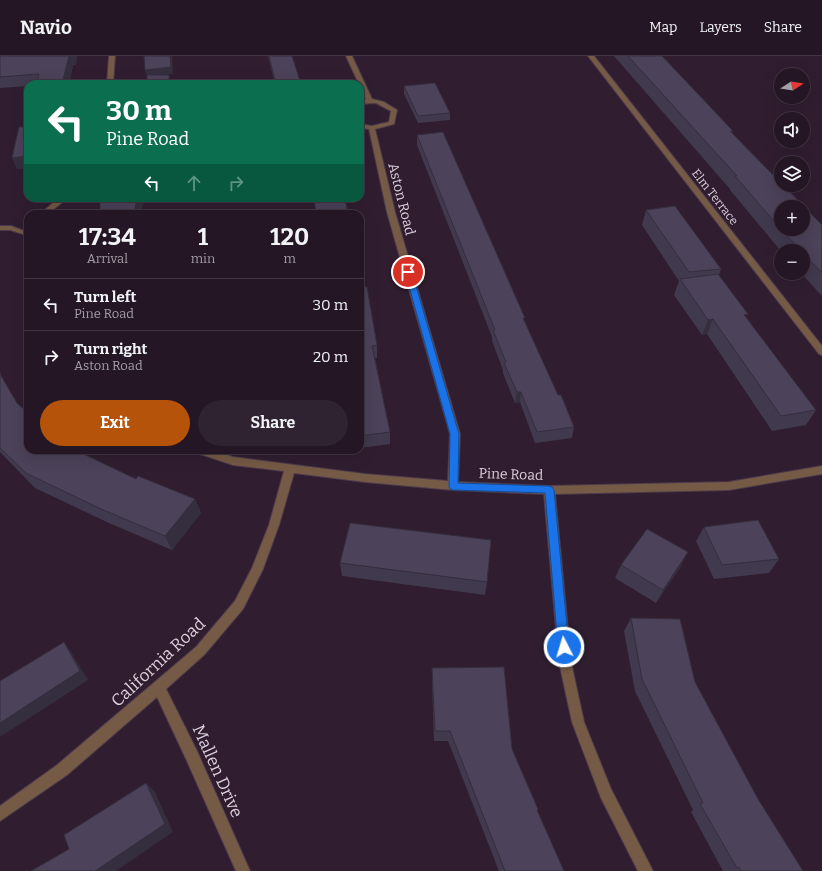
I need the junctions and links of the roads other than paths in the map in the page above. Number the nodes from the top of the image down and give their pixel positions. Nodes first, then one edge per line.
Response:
1 (112, 56) edge
2 (349, 56) edge
3 (591, 56) edge
4 (110, 80) edge
5 (360, 80) edge
6 (364, 88) edge
7 (369, 99) junction
8 (364, 101) edge
9 (364, 127) edge
10 (372, 128) junction
11 (58, 202) edge
12 (49, 210) edge
13 (0, 228) edge
14 (24, 231) edge
15 (822, 352) edge
16 (212, 454) edge
17 (290, 468) junction
18 (822, 470) edge
19 (453, 486) junction
20 (549, 490) junction
21 (159, 688) junction
22 (0, 814) edge
23 (243, 871) edge
24 (646, 871) edge

1 - 4 street
2 - 5 street
3 - 15 street, Elm Terrace
6 - 7 street
7 - 8 street
7 - 10 street
9 - 10 street
10 - 19 street, Aston Road
11 - 12 street
13 - 14 street
16 - 17 street, Pine Road
17 - 19 street, Pine Road
17 - 21 street, California Road
18 - 20 street, Pine Road
19 - 20 street, Pine Road
20 - 24 street
21 - 22 street, California Road
21 - 23 street, Mallen Drive

